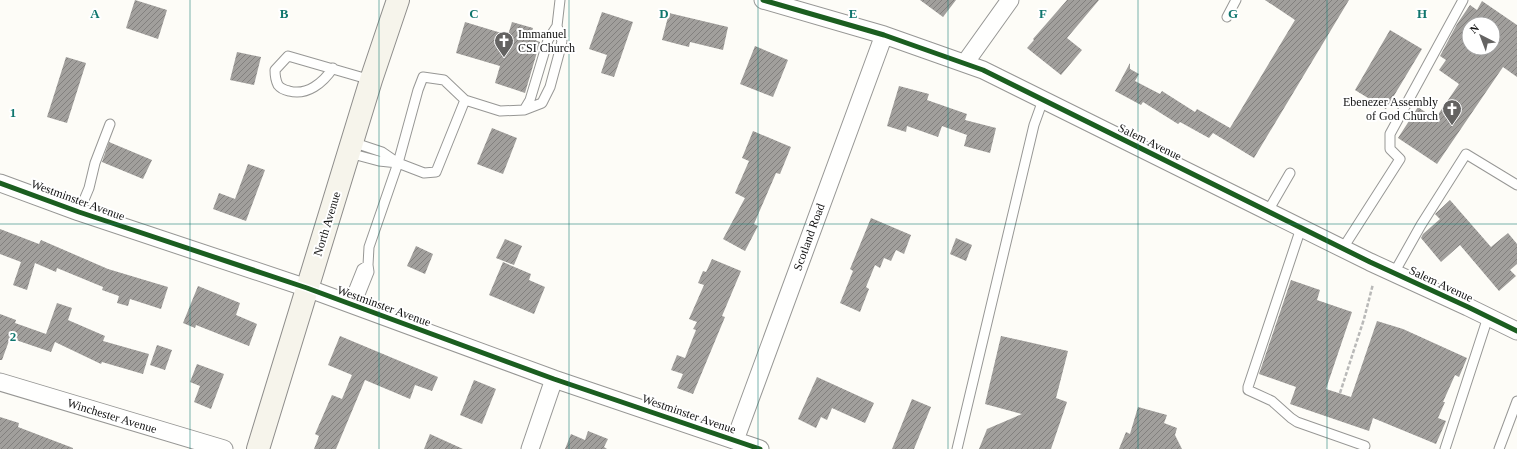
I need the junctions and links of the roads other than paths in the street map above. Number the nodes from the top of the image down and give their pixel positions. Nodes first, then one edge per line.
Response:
1 (398, 0) edge
2 (560, 0) edge
3 (763, 0) edge
4 (1010, 0) edge
5 (1236, 0) edge
6 (1463, 0) edge
7 (1227, 17) dead end
8 (557, 26) junction
9 (884, 35) junction
10 (964, 63) junction
11 (333, 68) junction
12 (371, 80) junction
13 (465, 100) junction
14 (1043, 100) junction
15 (524, 110) junction
16 (110, 124) dead end
17 (350, 147) junction
18 (398, 163) junction
19 (1290, 173) dead end
20 (0, 183) edge
21 (1517, 185) edge
22 (1268, 211) junction
23 (79, 212) junction
24 (1301, 228) junction
25 (1343, 248) junction
26 (1394, 273) junction
27 (307, 288) junction
28 (352, 305) junction
29 (1488, 317) junction
30 (1517, 331) edge
31 (554, 379) junction
32 (0, 382) edge
33 (1517, 402) edge
34 (735, 440) junction
35 (1365, 446) dead end
36 (224, 449) edge
37 (258, 449) edge
38 (530, 449) edge
39 (760, 449) edge
40 (957, 449) edge
41 (1445, 449) edge
42 (1499, 449) edge

1 - 12 main road, North Avenue
2 - 8 lane
3 - 9 street, Salem Avenue
4 - 10 street
5 - 7 lane
6 - 25 lane
8 - 15 lane
8 - 15 lane
9 - 10 street, Salem Avenue
9 - 34 street, Scotland Road
10 - 14 street, Salem Avenue
11 - 11 lane
11 - 12 lane
12 - 17 main road, North Avenue
13 - 15 lane
13 - 18 lane
13 - 18 lane
14 - 22 street, Salem Avenue
14 - 40 lane
16 - 23 lane
17 - 18 lane
17 - 27 main road, North Avenue
18 - 28 lane
19 - 22 lane
20 - 23 street, Westminster Avenue
21 - 26 lane
22 - 24 street, Salem Avenue
23 - 27 street, Westminster Avenue
24 - 25 street, Salem Avenue
24 - 35 lane
25 - 26 street, Salem Avenue
26 - 29 street, Salem Avenue
27 - 28 street, Westminster Avenue
27 - 37 main road, North Avenue
28 - 31 street, Westminster Avenue
29 - 30 street, Salem Avenue
29 - 41 lane
31 - 34 street, Westminster Avenue
31 - 38 street
32 - 36 street, Winchester Avenue
33 - 42 lane
34 - 39 street, Westminster Avenue

